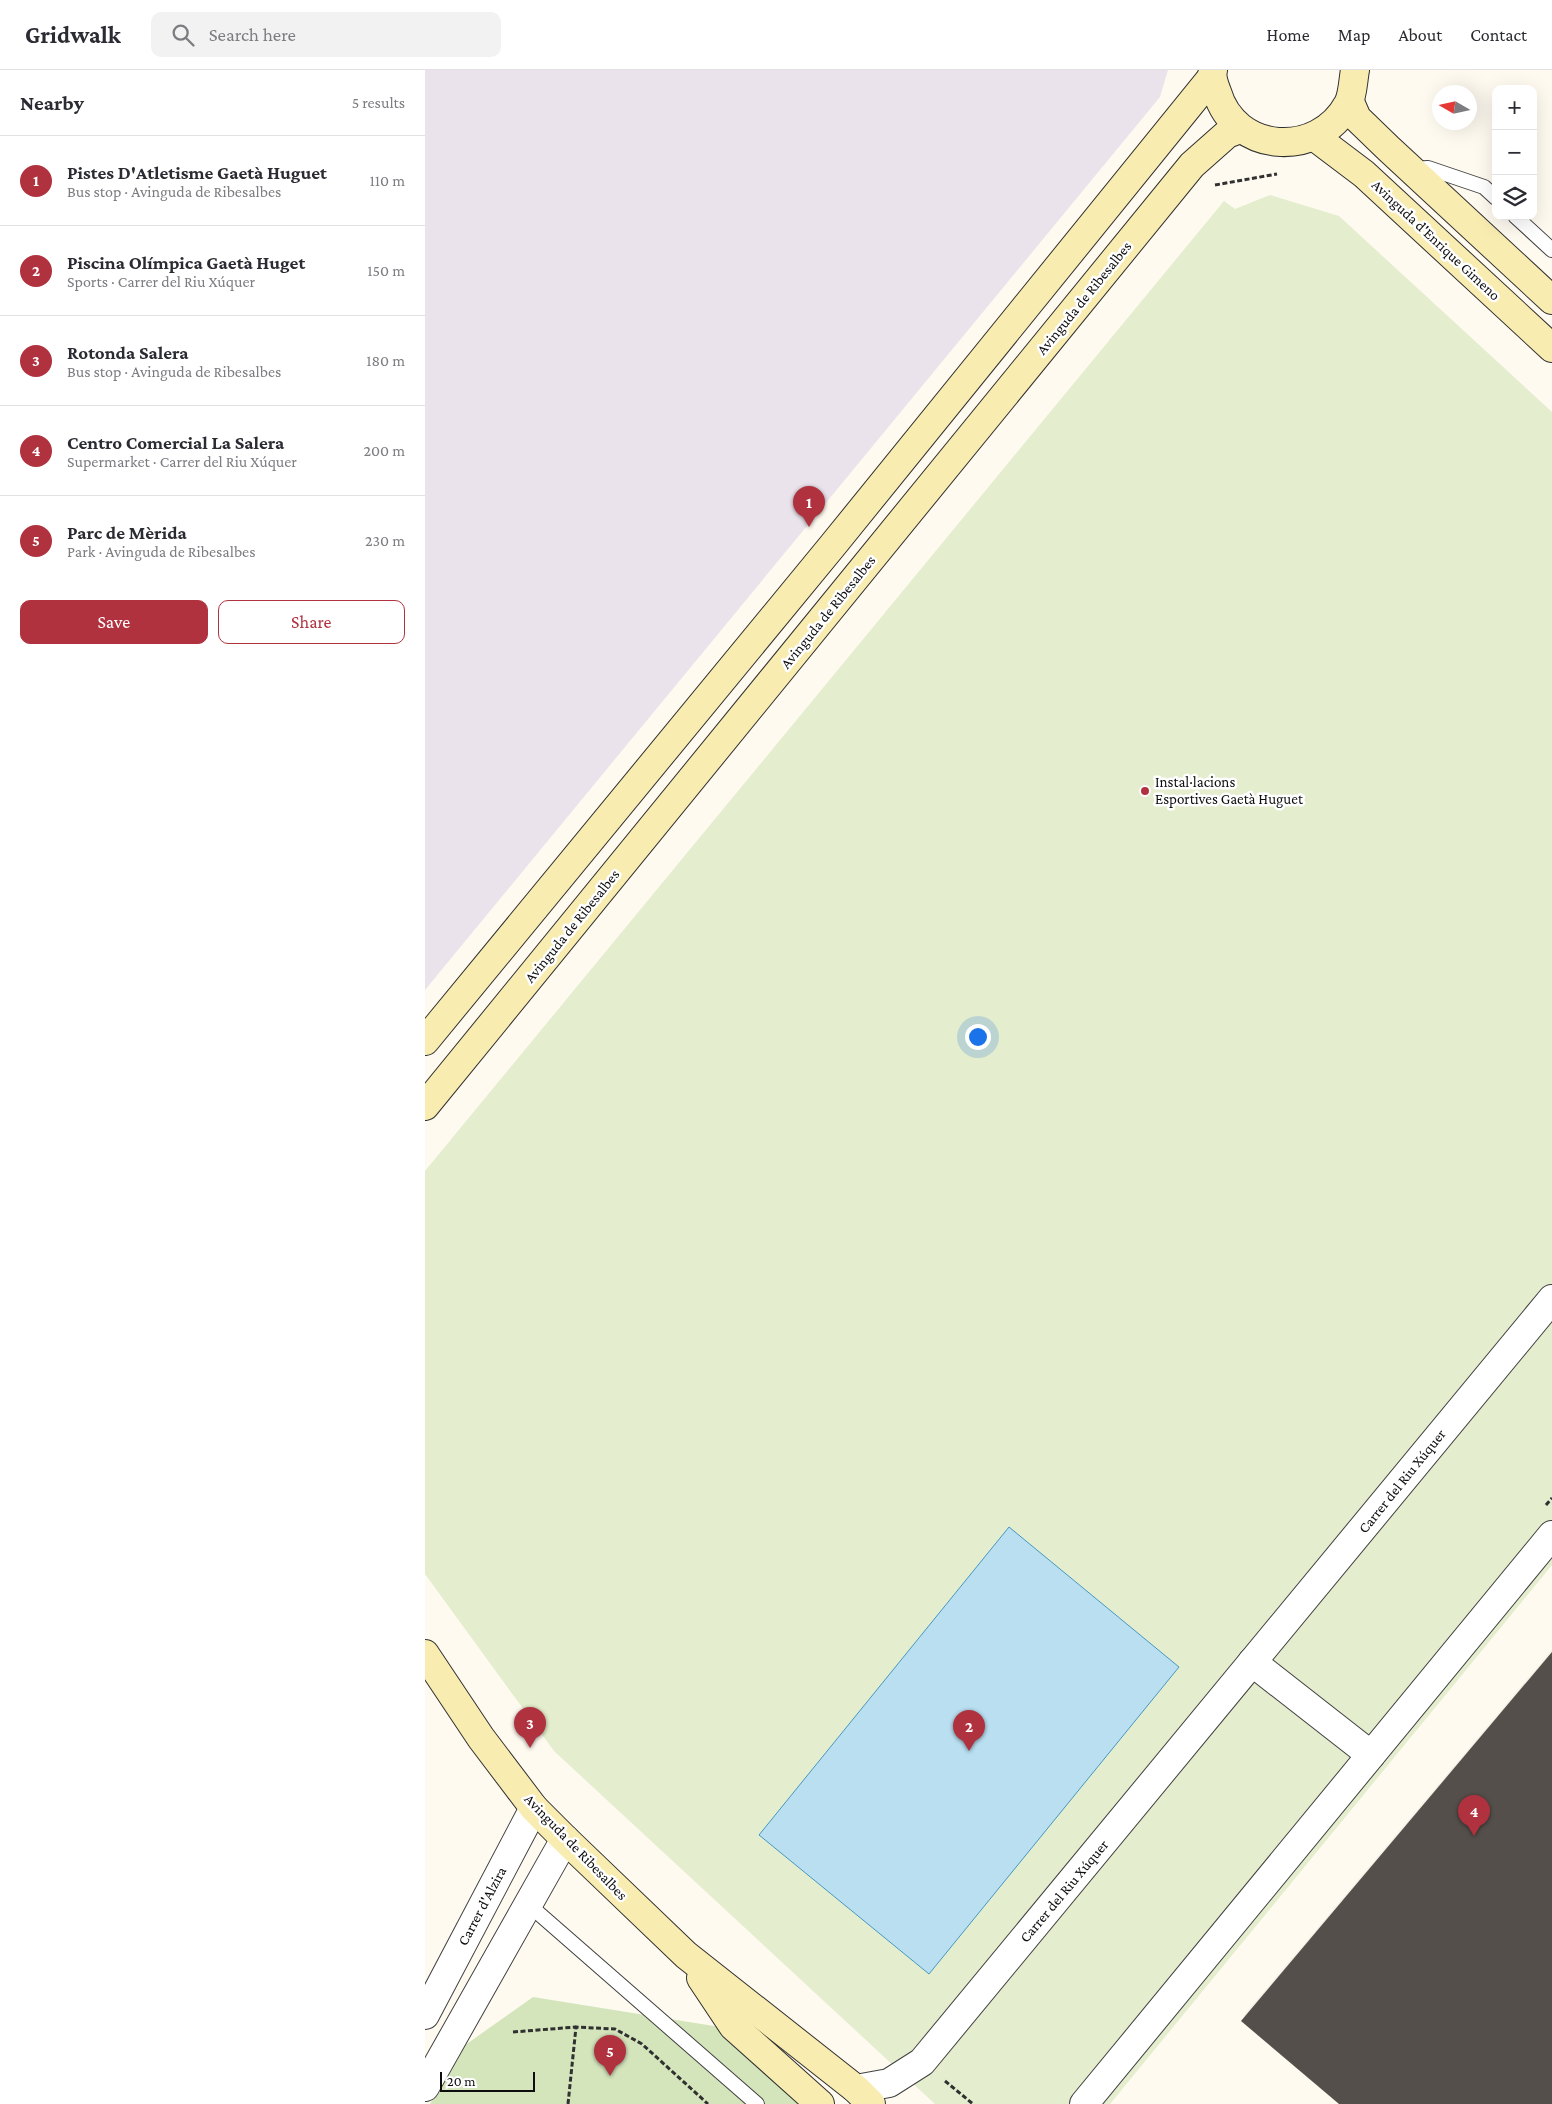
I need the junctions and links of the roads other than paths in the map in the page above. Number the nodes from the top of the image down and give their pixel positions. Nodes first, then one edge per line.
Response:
1 (1355, 70) edge
2 (1213, 73) edge
3 (1350, 102) junction
4 (1240, 129) junction
5 (1315, 137) junction
6 (1410, 169) junction
7 (1492, 194) edge
8 (1519, 220) edge
9 (1552, 250) edge
10 (1552, 300) edge
11 (1552, 348) edge
12 (425, 1041) edge
13 (425, 1106) edge
14 (1552, 1299) edge
15 (1552, 1535) edge
16 (425, 1654) edge
17 (1253, 1662) junction
18 (1371, 1755) junction
19 (534, 1808) junction
20 (565, 1839) junction
21 (528, 1904) junction
22 (686, 1956) junction
23 (427, 2007) edge
24 (459, 2023) junction
25 (425, 2086) edge
26 (863, 2097) edge
27 (757, 2104) edge
28 (820, 2104) edge
29 (1084, 2104) edge

1 - 3 street
2 - 4 street
2 - 12 street
3 - 5 street
3 - 6 street
4 - 5 street
4 - 13 street, Avinguda de Ribesalbes
5 - 11 street, Avinguda d'Enrique Gimeno
6 - 7 lane
6 - 10 street
8 - 9 lane
14 - 17 street, Carrer del Riu Xúquer
15 - 18 street
16 - 19 street, Avinguda de Ribesalbes
17 - 18 street
17 - 26 street, Carrer del Riu Xúquer
18 - 29 street
19 - 20 street, Avinguda de Ribesalbes
19 - 23 street, Carrer d'Alzira
20 - 21 street
20 - 22 street, Avinguda de Ribesalbes
21 - 24 street
21 - 27 lane
22 - 26 street, Avinguda de Ribesalbes
22 - 28 street, Avinguda de Ribesalbes
23 - 24 street, Carrer d'Alzira
24 - 25 street

